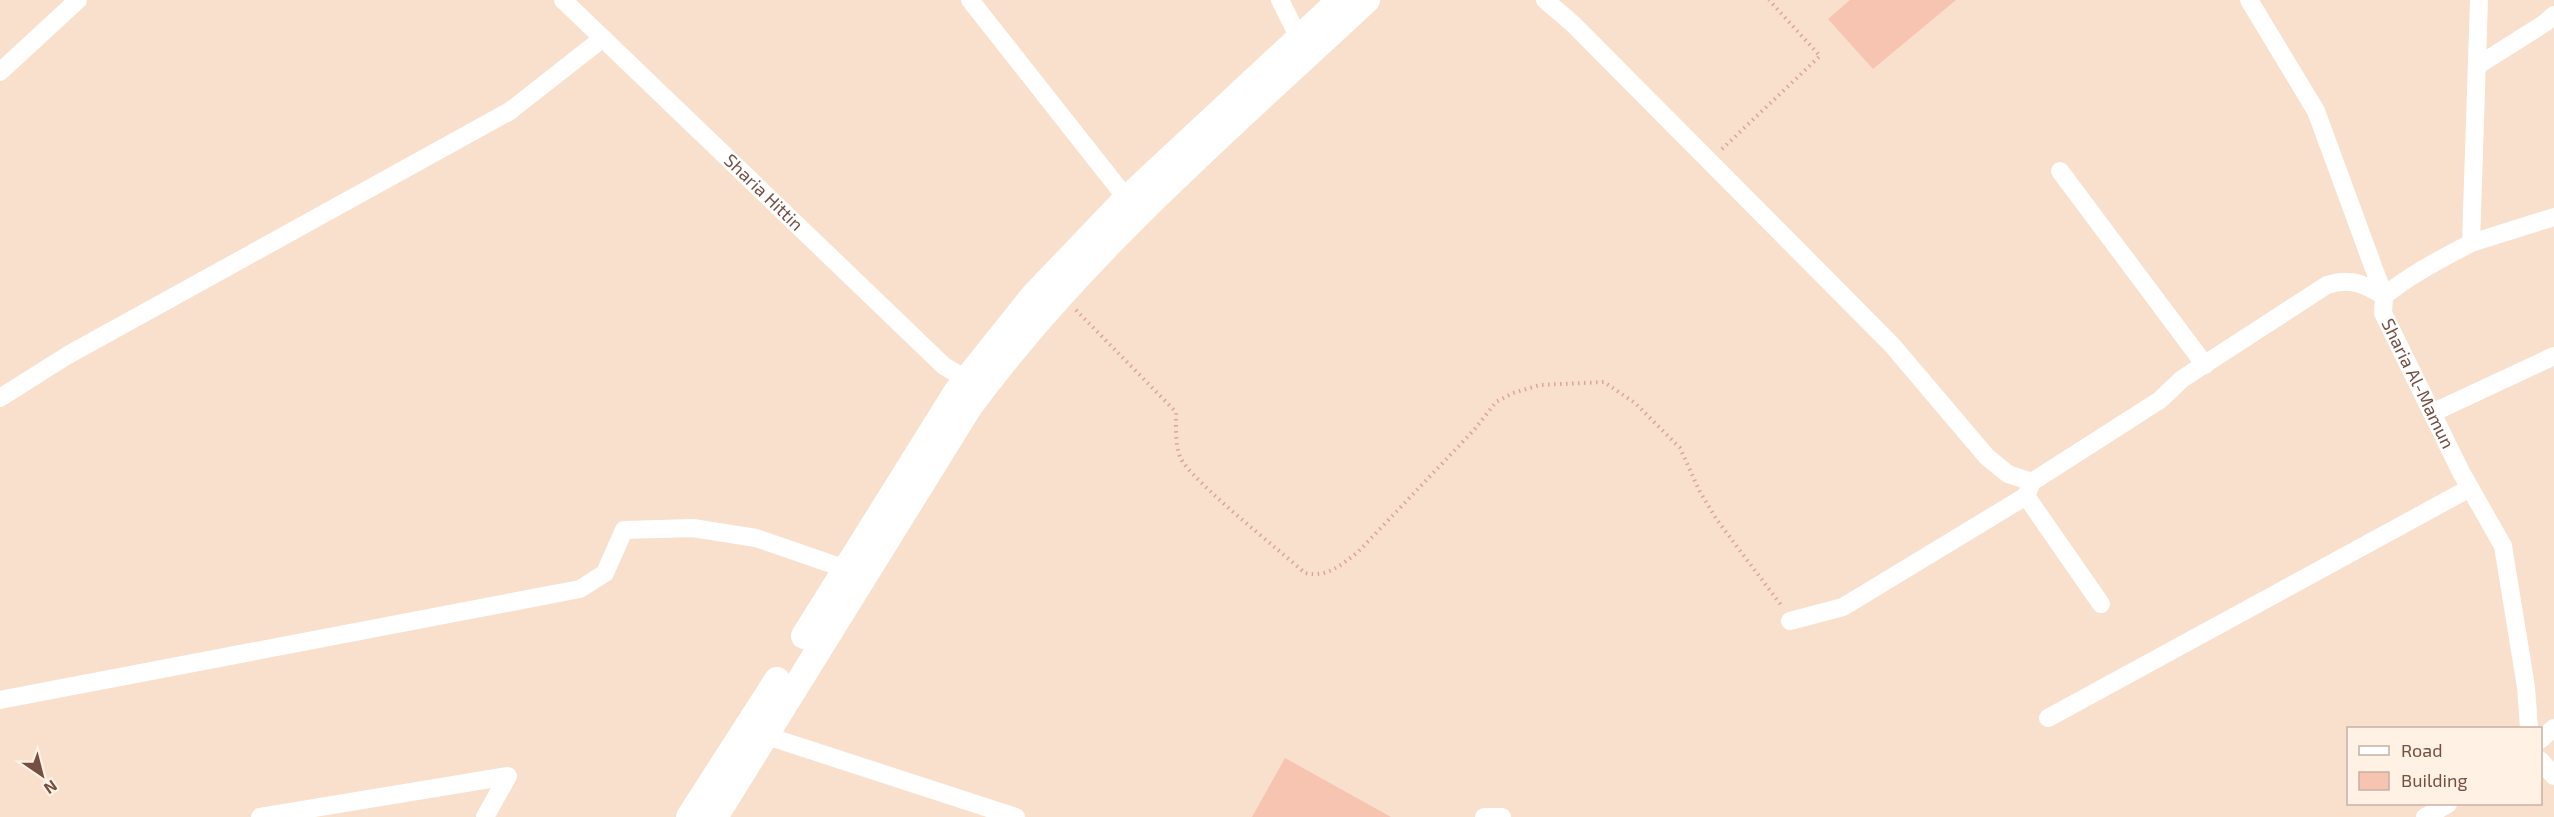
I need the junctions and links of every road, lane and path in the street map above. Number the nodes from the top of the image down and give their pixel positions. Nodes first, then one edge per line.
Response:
1 (78, 0) edge
2 (563, 0) edge
3 (970, 0) edge
4 (1280, 0) edge
5 (1340, 0) edge
6 (1367, 0) edge
7 (1545, 0) edge
8 (1769, 0) edge
9 (2249, 0) edge
10 (2478, 0) edge
11 (2554, 15) edge
12 (603, 38) junction
13 (1299, 38) junction
14 (2476, 66) junction
15 (0, 72) edge
16 (1708, 162) junction
17 (2060, 171) dead end
18 (1127, 199) junction
19 (2554, 217) edge
20 (2471, 243) junction
21 (1060, 294) junction
22 (2384, 296) junction
23 (2554, 356) edge
24 (2205, 365) junction
25 (966, 379) junction
26 (0, 398) edge
27 (2432, 413) junction
28 (2470, 488) junction
29 (2029, 489) junction
30 (846, 569) junction
31 (2101, 604) dead end
32 (1790, 621) joint
33 (0, 700) edge
34 (2048, 718) dead end
35 (2529, 727) edge
36 (2554, 728) edge
37 (764, 735) junction
38 (2542, 739) edge
39 (2542, 761) edge
40 (2554, 776) edge
41 (2446, 805) edge
42 (260, 817) edge
43 (485, 817) edge
44 (689, 817) edge
45 (715, 817) edge
46 (1016, 817) edge
47 (1484, 817) edge
48 (1502, 817) edge
49 (2425, 817) edge

1 - 15 street
2 - 12 street, Sharia Hittin
3 - 18 street
4 - 13 street
5 - 13 main road
6 - 21 main road
7 - 16 street
8 - 16 path
9 - 22 street
10 - 14 street
11 - 14 street
12 - 25 street, Sharia Hittin
12 - 26 street
13 - 18 main road
14 - 20 street
16 - 29 street
17 - 24 street
18 - 25 main road
19 - 20 street, Sharia Al-Mamun
20 - 22 street, Sharia Al-Mamun
21 - 32 path
21 - 37 main road
22 - 24 street
22 - 27 street, Sharia Al-Mamun
23 - 27 street
24 - 29 street
25 - 30 main road
27 - 28 street, Sharia Al-Mamun
28 - 34 street
28 - 35 street, Sharia Al-Mamun
29 - 31 street
29 - 32 street
30 - 33 street
30 - 44 main road
36 - 38 street
37 - 45 main road
37 - 46 street
39 - 40 street
41 - 49 street
42 - 43 street
47 - 48 street

